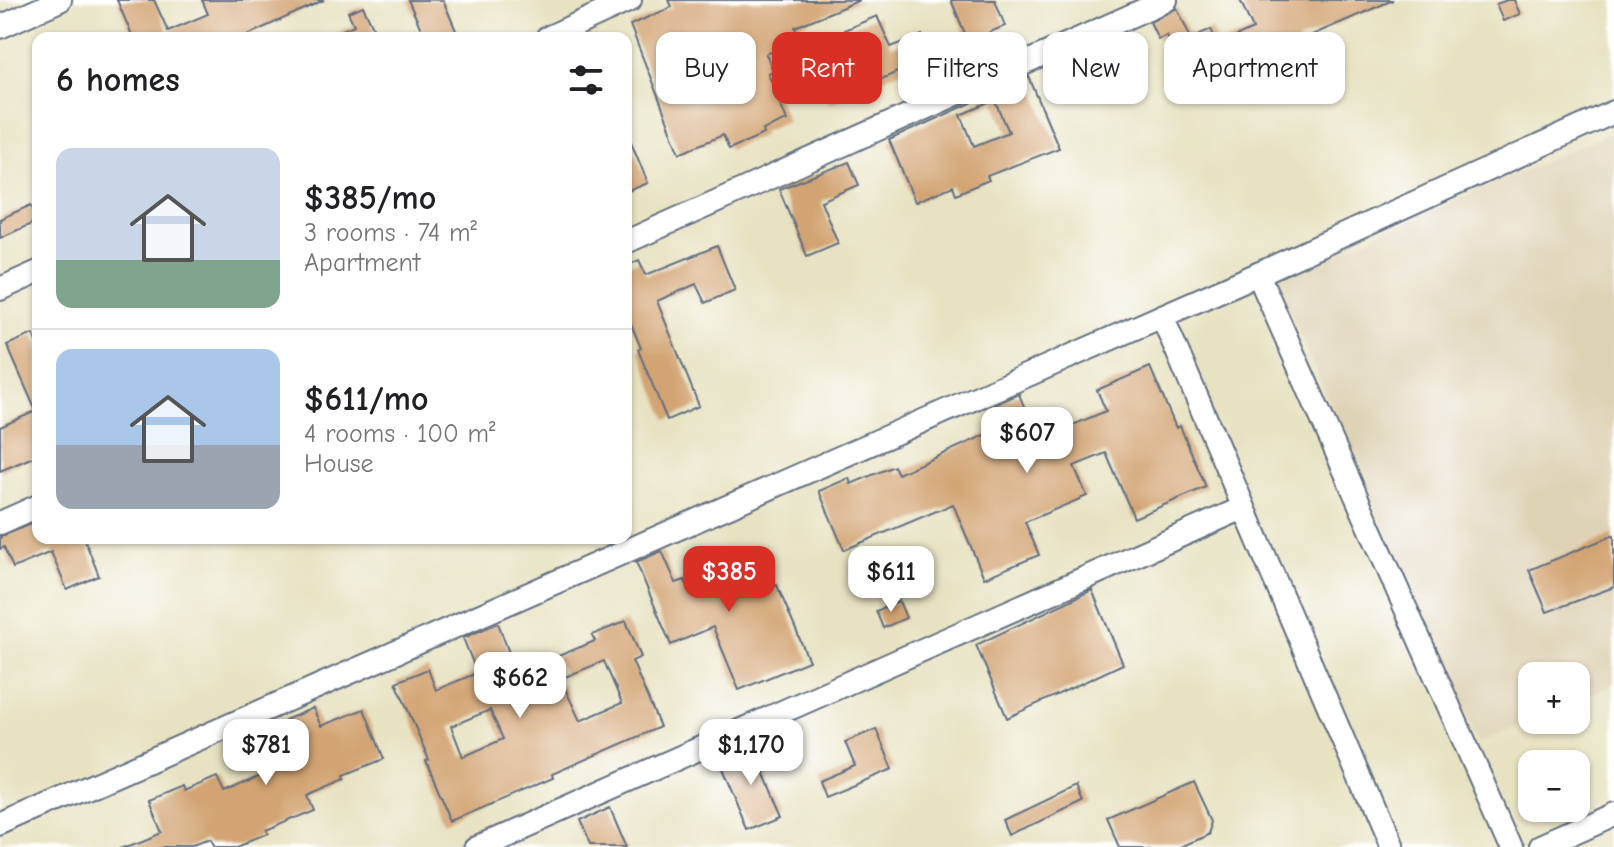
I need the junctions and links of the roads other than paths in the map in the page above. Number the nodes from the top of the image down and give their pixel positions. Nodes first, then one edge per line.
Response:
1 (60, 0) edge
2 (630, 0) edge
3 (1166, 0) edge
4 (0, 27) edge
5 (560, 32) edge
6 (1614, 112) edge
7 (632, 239) edge
8 (1258, 274) junction
9 (32, 275) edge
10 (0, 289) edge
11 (1162, 316) junction
12 (1243, 508) junction
13 (32, 509) edge
14 (0, 523) edge
15 (1614, 814) edge
16 (0, 826) edge
17 (477, 847) edge
18 (1389, 847) edge
19 (1511, 847) edge
20 (1540, 847) edge

1 - 4 street
2 - 5 street
3 - 7 street
6 - 8 street
8 - 11 street
8 - 19 street
9 - 10 street
11 - 12 street
11 - 16 street
12 - 17 street
12 - 18 street
13 - 14 street
15 - 20 street

